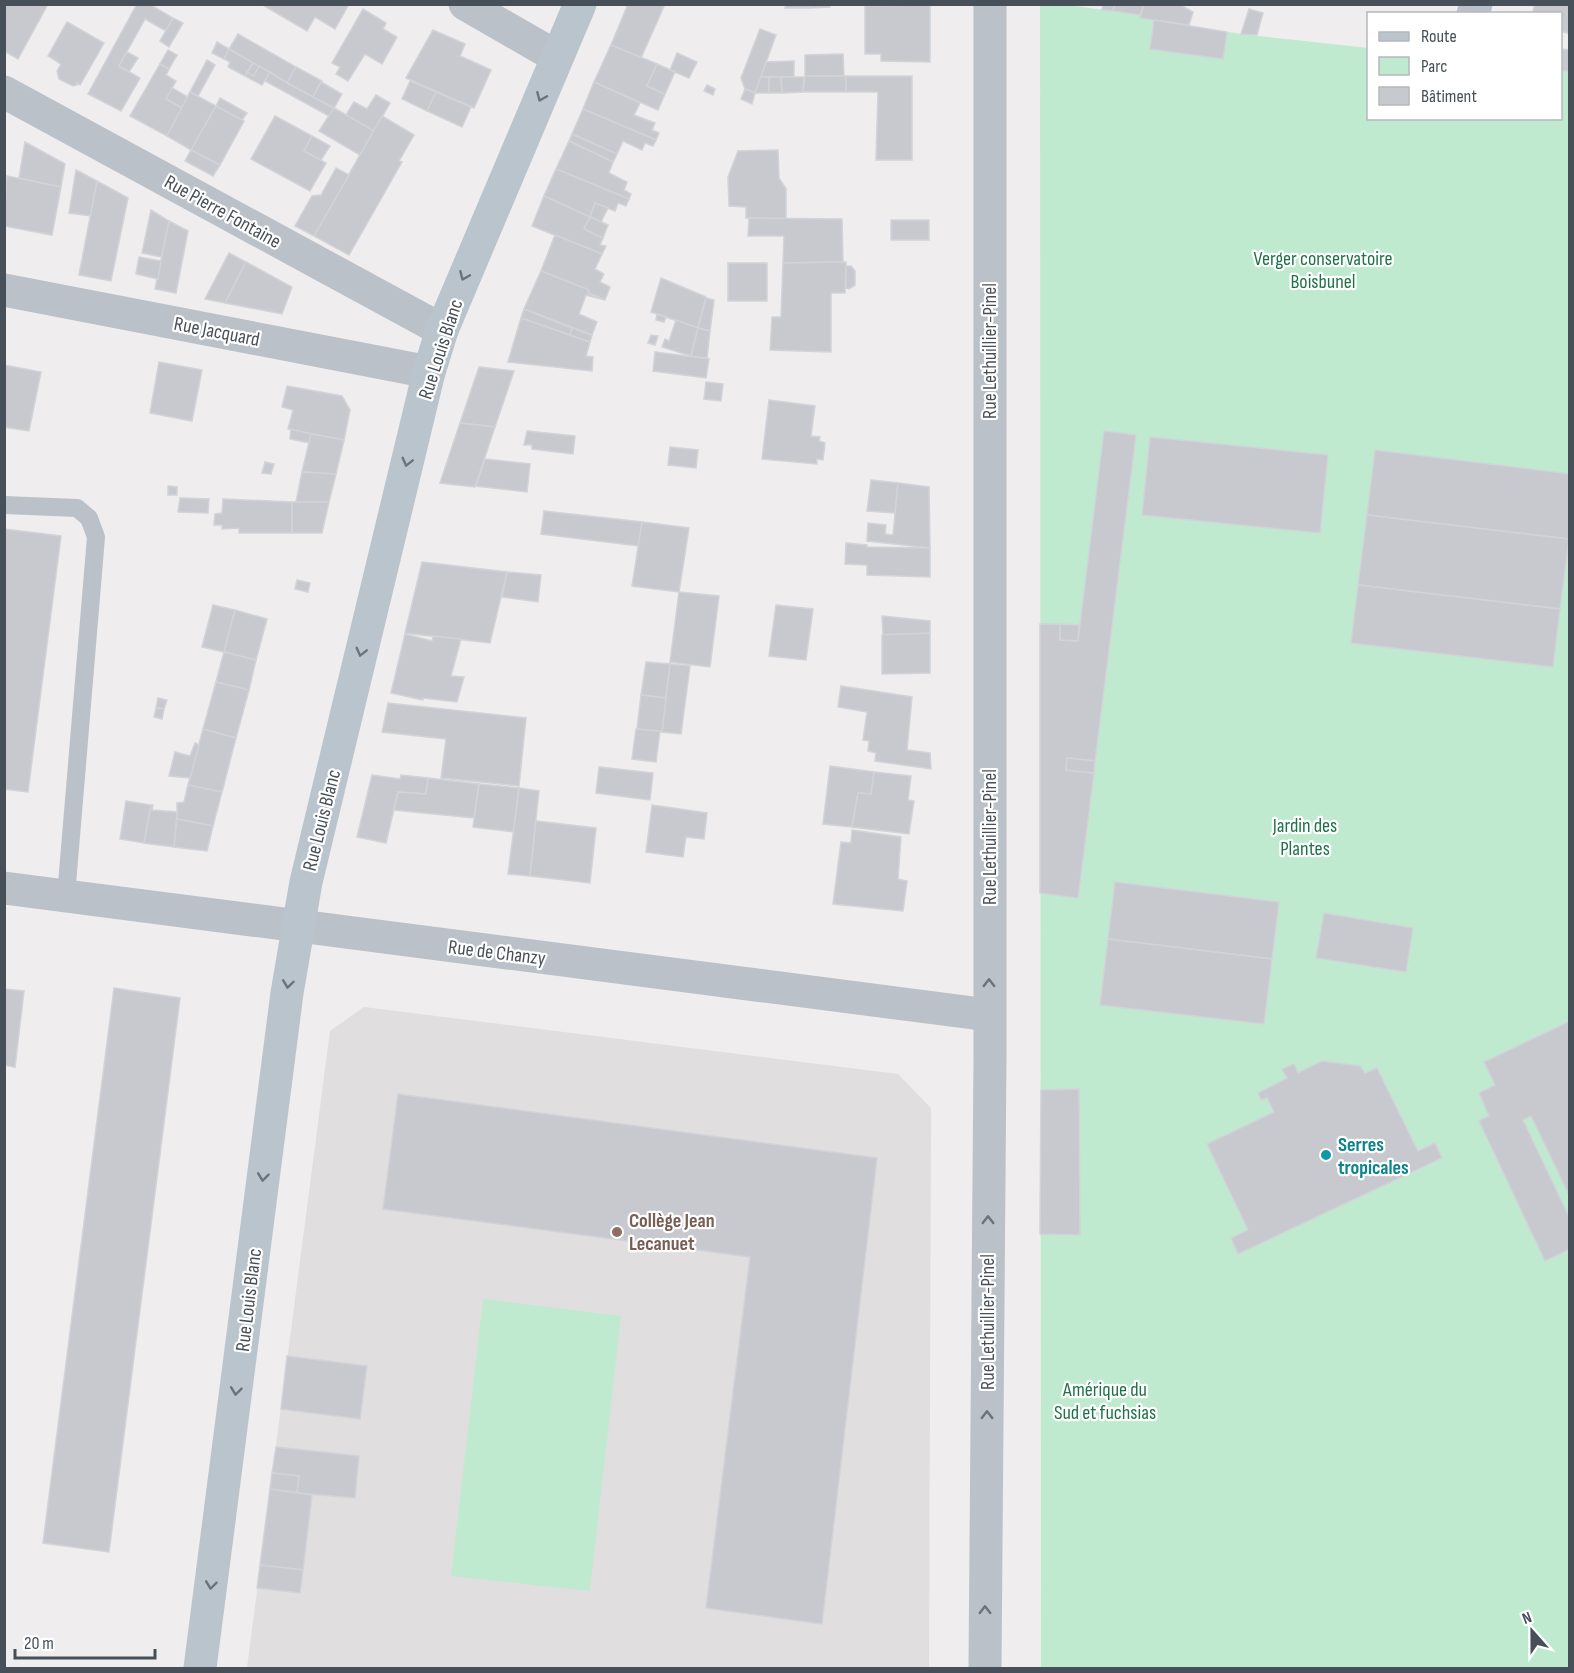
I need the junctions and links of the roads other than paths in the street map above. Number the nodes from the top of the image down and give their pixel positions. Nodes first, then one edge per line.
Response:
1 (465, 4) edge
2 (580, 4) edge
3 (990, 4) edge
4 (558, 57) junction
5 (4, 92) edge
6 (4, 290) edge
7 (442, 330) junction
8 (429, 372) junction
9 (4, 505) edge
10 (4, 888) edge
11 (66, 896) junction
12 (296, 926) junction
13 (989, 1016) junction
14 (200, 1668) edge
15 (985, 1668) edge

1 - 4 street
2 - 4 street, Rue Louis Blanc
13 -> 3 street, Rue Lethuillier-Pinel
4 -> 7 street, Rue Louis Blanc
5 - 7 street, Rue Pierre Fontaine
6 - 8 street, Rue Jacquard
7 - 8 street, Rue Louis Blanc
8 -> 12 street, Rue Louis Blanc
9 - 11 lane
10 - 11 street, Rue de Chanzy
11 - 12 street, Rue de Chanzy
12 - 13 street, Rue de Chanzy
12 -> 14 street, Rue Louis Blanc
15 -> 13 street, Rue Lethuillier-Pinel

